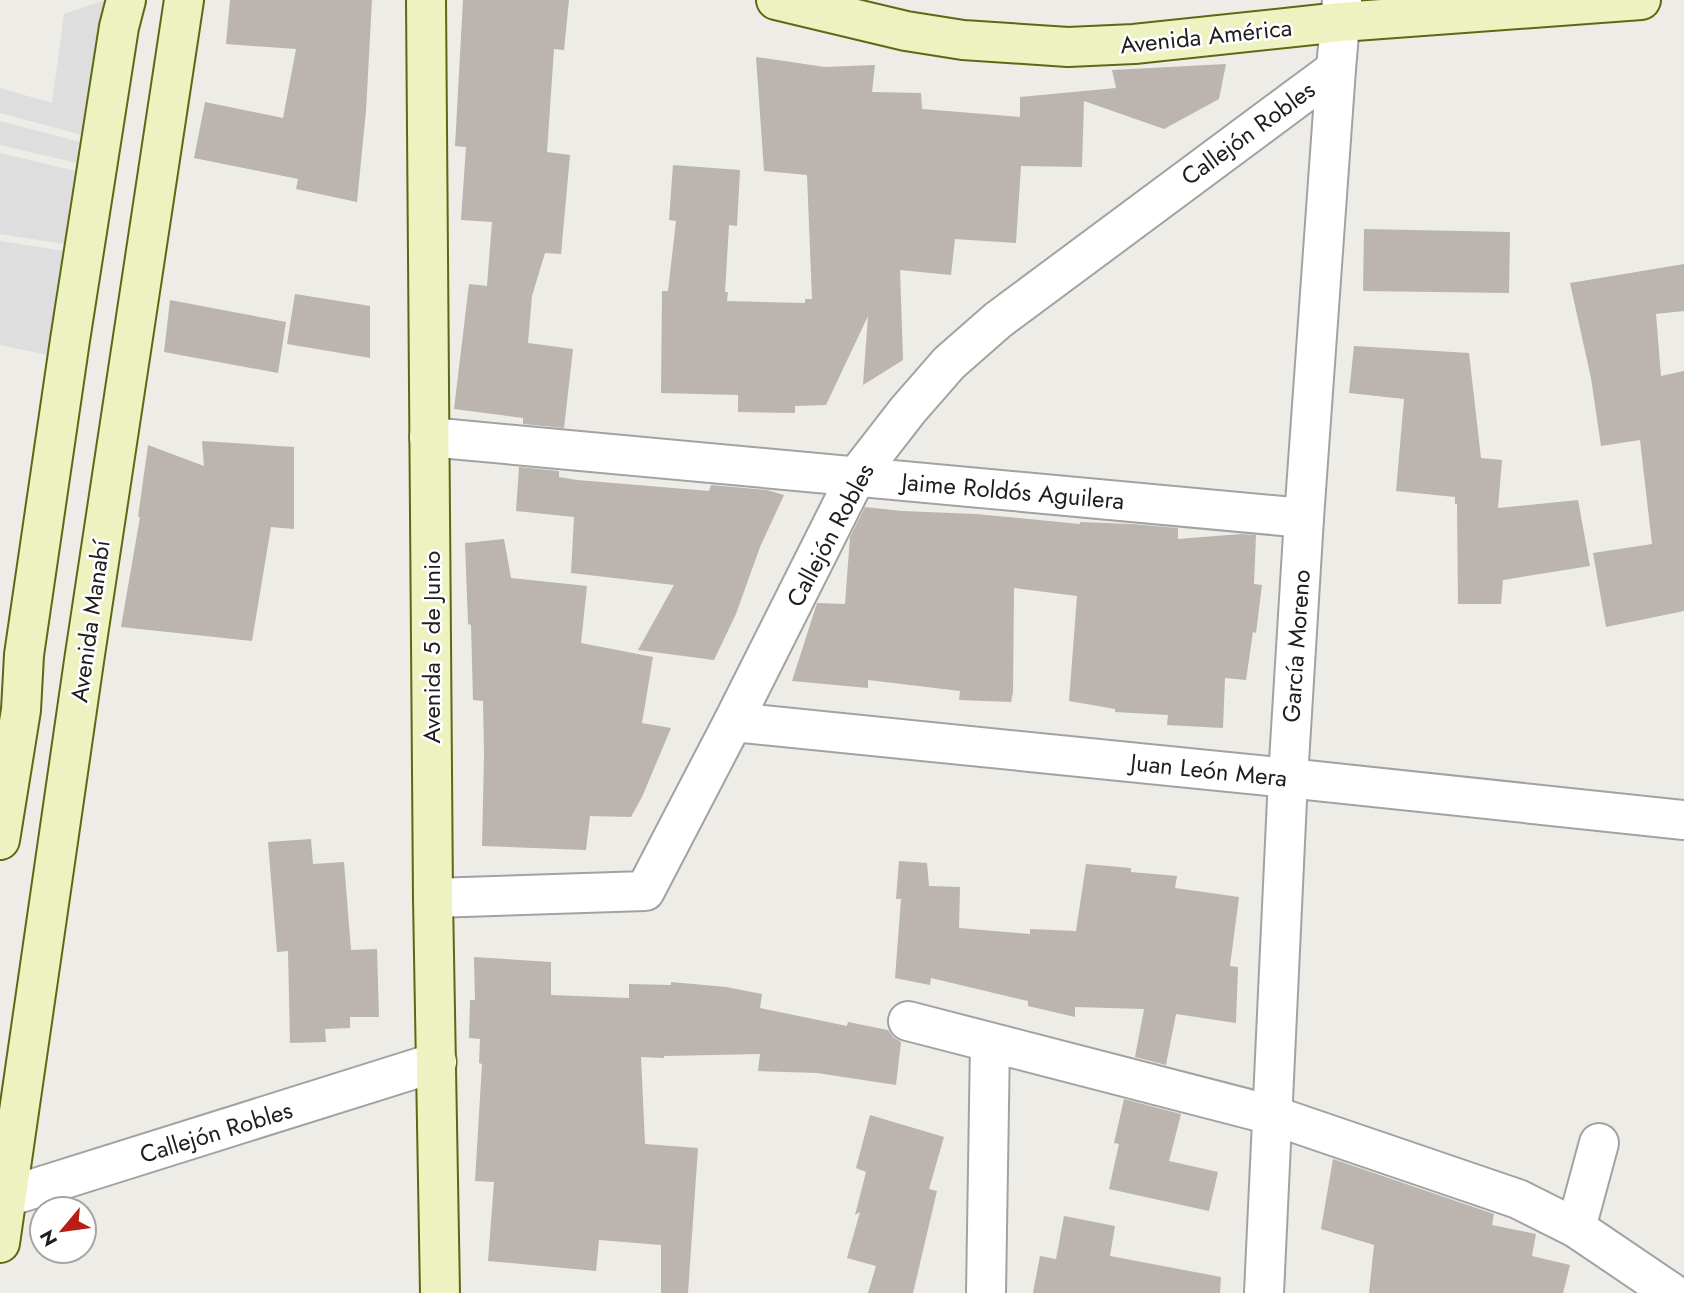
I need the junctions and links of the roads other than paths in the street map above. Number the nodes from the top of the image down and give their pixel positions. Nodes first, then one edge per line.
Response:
1 (126, 0) edge
2 (184, 0) edge
3 (426, 0) edge
4 (776, 0) edge
5 (1641, 0) edge
6 (1342, 11) edge
7 (1336, 69) junction
8 (429, 437) junction
9 (856, 477) junction
10 (1304, 518) junction
11 (12, 653) edge
12 (84, 661) junction
13 (10, 708) edge
14 (76, 717) junction
15 (733, 722) junction
16 (1288, 778) junction
17 (1684, 820) edge
18 (0, 840) edge
19 (433, 898) junction
20 (908, 1021) dead end
21 (990, 1043) junction
22 (437, 1062) junction
23 (1272, 1115) junction
24 (1600, 1143) dead end
25 (3, 1192) edge
26 (1576, 1228) junction
27 (0, 1243) edge
28 (440, 1293) edge
29 (986, 1293) edge
30 (1264, 1293) edge
31 (1672, 1293) edge

1 - 11 main road
2 - 12 main road, Avenida Manabí
3 - 8 main road, Avenida 5 de Junio
4 - 6 main road, Avenida América
5 - 6 main road, Avenida América
6 - 7 street, García Moreno
7 - 9 street, Callejón Robles
7 - 10 street, García Moreno
8 - 9 street, Jaime Roldós Aguilera
8 - 19 main road, Avenida 5 de Junio
9 - 10 street, Jaime Roldós Aguilera
9 - 15 street, Callejón Robles
10 - 16 street, García Moreno
11 - 12 main road
11 - 13 main road
12 - 14 main road, Avenida Manabí
13 - 14 main road
13 - 18 main road
14 - 25 main road, Avenida Manabí
15 - 16 street, Juan León Mera
15 - 19 street, Callejón Robles
16 - 17 street, Juan León Mera
16 - 23 street, García Moreno
19 - 22 main road, Avenida 5 de Junio
20 - 21 street
21 - 23 street
21 - 29 street
22 - 25 street, Callejón Robles
22 - 28 main road, Avenida 5 de Junio
23 - 26 street
23 - 30 street, García Moreno
24 - 26 street
25 - 27 main road, Avenida Manabí
26 - 31 street

